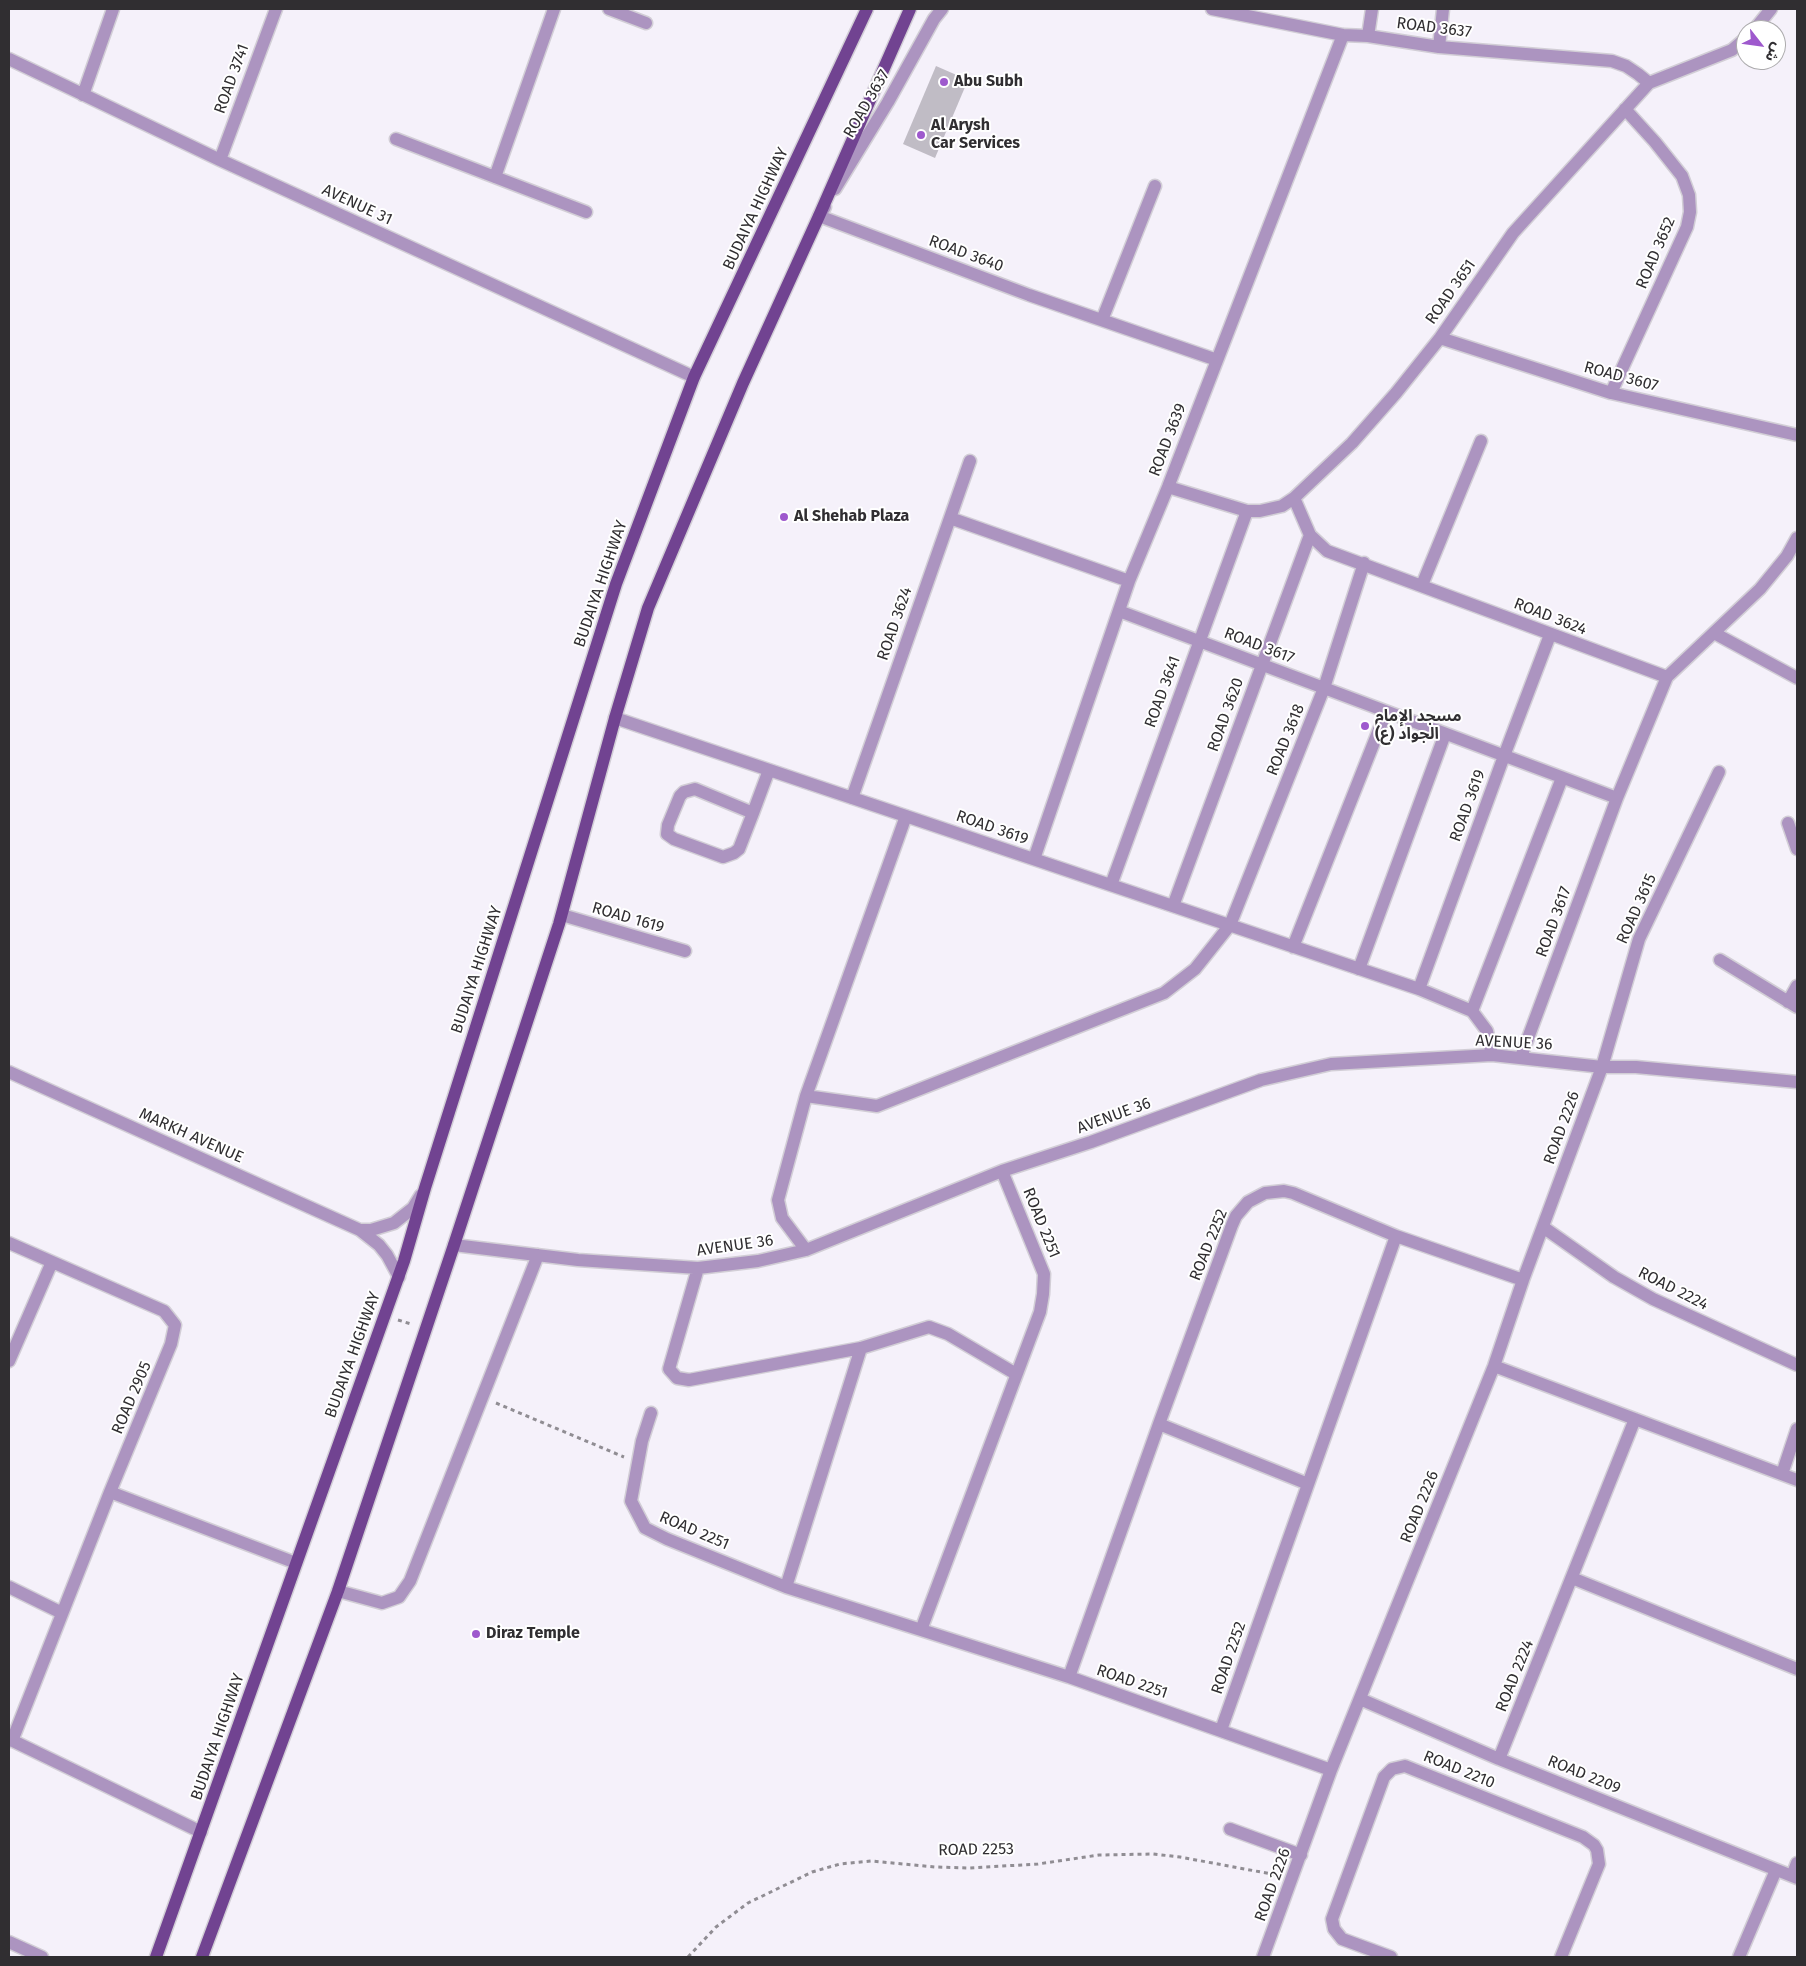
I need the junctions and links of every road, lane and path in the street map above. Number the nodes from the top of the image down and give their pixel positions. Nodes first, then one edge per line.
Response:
1 (113, 9) edge
2 (276, 9) edge
3 (554, 9) edge
4 (609, 9) edge
5 (867, 9) edge
6 (910, 9) edge
7 (942, 9) edge
8 (1212, 9) edge
9 (1372, 9) edge
10 (1443, 9) edge
11 (1771, 9) edge
12 (1762, 20) edge
13 (646, 23) dead end
14 (1343, 35) junction
15 (1368, 36) junction
16 (1438, 47) junction
17 (1736, 47) edge
18 (9, 59) edge
19 (1649, 84) junction
20 (83, 95) junction
21 (1625, 108) junction
22 (396, 139) dead end
23 (220, 160) junction
24 (495, 177) junction
25 (1155, 186) dead end
26 (586, 212) dead end
27 (819, 216) junction
28 (1102, 320) junction
29 (1440, 338) junction
30 (1217, 360) junction
31 (694, 377) junction
32 (1610, 393) junction
33 (1797, 435) edge
34 (1481, 442) dead end
35 (970, 461) dead end
36 (1168, 486) junction
37 (1294, 498) junction
38 (1246, 511) junction
39 (950, 518) junction
40 (1310, 535) junction
41 (1797, 538) edge
42 (1364, 563) junction
43 (1129, 581) junction
44 (1422, 585) junction
45 (1119, 611) junction
46 (1714, 633) junction
47 (1550, 635) junction
48 (1199, 641) junction
49 (1262, 665) junction
50 (1667, 677) junction
51 (1797, 678) edge
52 (1324, 688) junction
53 (1386, 712) junction
54 (615, 718) junction
55 (1445, 734) junction
56 (1504, 756) junction
57 (769, 770) junction
58 (1719, 772) dead end
59 (1562, 778) junction
60 (852, 798) junction
61 (1617, 798) junction
62 (753, 813) junction
63 (906, 816) junction
64 (1788, 824) dead end
65 (1797, 849) edge
66 (1034, 859) junction
67 (1111, 885) junction
68 (1173, 906) junction
69 (562, 915) junction
70 (1230, 925) junction
71 (1293, 947) junction
72 (685, 952) dead end
73 (1720, 960) dead end
74 (1359, 969) junction
75 (1797, 986) edge
76 (1419, 989) junction
77 (1793, 1004) edge
78 (1472, 1011) junction
79 (1492, 1055) junction
80 (1521, 1056) junction
81 (1602, 1067) junction
82 (9, 1072) edge
83 (1797, 1082) edge
84 (806, 1096) junction
85 (1002, 1171) junction
86 (425, 1188) junction
87 (1543, 1227) junction
88 (360, 1230) junction
89 (1396, 1236) junction
90 (9, 1243) edge
91 (454, 1245) junction
92 (806, 1250) junction
93 (538, 1255) junction
94 (52, 1262) junction
95 (698, 1268) junction
96 (399, 1277) junction
97 (1523, 1280) junction
98 (385, 1316) junction
99 (426, 1329) junction
100 (861, 1348) junction
101 (9, 1362) edge
102 (1797, 1365) edge
103 (1494, 1366) junction
104 (1016, 1374) junction
105 (483, 1398) junction
106 (650, 1413) dead end
107 (1635, 1419) junction
108 (1159, 1424) junction
109 (1797, 1429) edge
110 (638, 1463) junction
111 (1782, 1474) junction
112 (1797, 1480) edge
113 (1308, 1484) junction
114 (110, 1492) junction
115 (296, 1563) junction
116 (1572, 1578) junction
117 (9, 1587) edge
118 (786, 1587) junction
119 (338, 1591) junction
120 (62, 1613) junction
121 (921, 1630) junction
122 (1797, 1669) edge
123 (1069, 1676) junction
124 (1360, 1699) junction
125 (1222, 1730) junction
126 (10, 1740) edge
127 (1499, 1759) junction
128 (1331, 1770) junction
129 (1230, 1829) dead end
130 (202, 1832) junction
131 (1301, 1855) junction
132 (1797, 1863) edge
133 (1776, 1870) junction
134 (1795, 1877) edge
135 (1292, 1878) junction
136 (9, 1942) edge
137 (42, 1957) edge
138 (156, 1957) edge
139 (202, 1957) edge
140 (688, 1957) edge
141 (1263, 1957) edge
142 (1391, 1957) edge
143 (1561, 1957) edge
144 (1739, 1957) edge

1 - 20 street
2 - 23 street, ROAD 3741
3 - 24 street
4 - 13 street
5 - 31 main road, BUDAIYA HIGHWAY
6 - 27 main road
7 - 27 street, ROAD 3637
8 - 14 street, ROAD 3637
9 - 15 street
10 - 16 street
11 - 12 street
14 - 15 street, ROAD 3637
14 - 30 street, ROAD 3639
15 - 16 street, ROAD 3637
16 - 19 street, ROAD 3637
17 - 19 street, ROAD 3651
18 - 20 street, AVENUE 31
19 - 21 street, ROAD 3651
20 - 23 street, AVENUE 31
21 - 29 street, ROAD 3651
21 - 32 street, ROAD 3652
22 - 24 street
23 - 31 street, AVENUE 31
24 - 26 street
25 - 28 street
27 - 28 street, ROAD 3640
27 - 54 main road
28 - 30 street, ROAD 3640
29 - 32 street, ROAD 3607
29 - 37 street, ROAD 3651
30 - 36 street, ROAD 3639
31 - 86 main road, BUDAIYA HIGHWAY
32 - 33 street, ROAD 3607
34 - 44 street
35 - 39 street, ROAD 3624
36 - 38 street, ROAD 3651
36 - 43 street, ROAD 3639
37 - 38 street, ROAD 3651
37 - 40 street, ROAD 3624
38 - 48 street, ROAD 3641
39 - 43 street
39 - 60 street, ROAD 3624
40 - 42 street, ROAD 3624
40 - 49 street, ROAD 3620
41 - 46 street
42 - 44 street, ROAD 3624
42 - 52 street, ROAD 3618
43 - 45 street, ROAD 3639
44 - 47 street, ROAD 3624
45 - 48 street, ROAD 3617
45 - 66 street, ROAD 3639
46 - 50 street
46 - 51 street
47 - 50 street, ROAD 3624
47 - 56 street, ROAD 3619
48 - 49 street, ROAD 3617
48 - 67 street, ROAD 3641
49 - 52 street, ROAD 3617
49 - 68 street, ROAD 3620
50 - 61 street, ROAD 3617
52 - 53 street, ROAD 3617
52 - 70 street, ROAD 3618
53 - 55 street, ROAD 3617
53 - 71 street
54 - 57 street, ROAD 3619
54 - 69 main road
55 - 56 street, ROAD 3617
55 - 74 street
56 - 59 street, ROAD 3617
56 - 76 street, ROAD 3619
57 - 60 street, ROAD 3619
57 - 62 street
58 - 81 street, ROAD 3615
59 - 61 street, ROAD 3617
59 - 78 street
60 - 63 street, ROAD 3619
61 - 80 street, ROAD 3617
62 - 62 street
63 - 66 street, ROAD 3619
63 - 84 street
64 - 65 street
66 - 67 street, ROAD 3619
67 - 68 street, ROAD 3619
68 - 70 street, ROAD 3619
69 - 72 street, ROAD 1619
69 - 91 main road
70 - 71 street, ROAD 3619
70 - 84 street, ROAD 3618
71 - 74 street, ROAD 3619
73 - 77 street
74 - 76 street, ROAD 3619
75 - 77 street
76 - 78 street, ROAD 3619
78 - 79 street
79 - 80 street, AVENUE 36
79 - 85 street, AVENUE 36
80 - 81 street, AVENUE 36
81 - 83 street, AVENUE 36
81 - 87 street, ROAD 2226
82 - 88 street, MARKH AVENUE
84 - 92 street
85 - 92 street, AVENUE 36
85 - 104 street, ROAD 2251
86 - 88 street
86 - 96 main road, BUDAIYA HIGHWAY
87 - 97 street, ROAD 2226
87 - 102 street, ROAD 2224
88 - 96 street, MARKH AVENUE
89 - 97 street, ROAD 2252
89 - 108 street, ROAD 2252
89 - 113 street, ROAD 2252
90 - 94 street, ROAD 2905
91 - 93 street, AVENUE 36
91 - 99 main road
92 - 95 street, AVENUE 36
93 - 95 street, AVENUE 36
93 - 105 street
94 - 101 street
94 - 114 street, ROAD 2905
95 - 100 street
96 - 98 main road, BUDAIYA HIGHWAY
97 - 103 street, ROAD 2226
98 - 99 path
98 - 115 main road, BUDAIYA HIGHWAY
99 - 119 main road
100 - 104 street
100 - 118 street
103 - 107 street
103 - 124 street, ROAD 2226
104 - 121 street, ROAD 2251
105 - 110 path
105 - 119 street
106 - 110 street, ROAD 2251
107 - 111 street
107 - 116 street, ROAD 2224
108 - 113 street
108 - 123 street, ROAD 2252
109 - 111 street
110 - 118 street, ROAD 2251
111 - 112 street
113 - 125 street, ROAD 2252
114 - 115 street
114 - 120 street, ROAD 2905
115 - 130 main road, BUDAIYA HIGHWAY
116 - 122 street
116 - 127 street, ROAD 2224
117 - 120 street
118 - 121 street, ROAD 2251
119 - 139 main road
120 - 126 street, ROAD 2905
121 - 123 street, ROAD 2251
123 - 125 street, ROAD 2251
124 - 127 street, ROAD 2209
124 - 128 street, ROAD 2226
125 - 128 street, ROAD 2251
126 - 130 street, ROAD 2905
127 - 133 street, ROAD 2209
128 - 131 street, ROAD 2226
129 - 131 street
130 - 138 main road, BUDAIYA HIGHWAY
131 - 135 street, ROAD 2226
132 - 134 street
133 - 134 street, ROAD 2209
133 - 144 street
135 - 140 path, ROAD 2253
135 - 141 street, ROAD 2226
136 - 137 street
142 - 143 street, ROAD 2210

